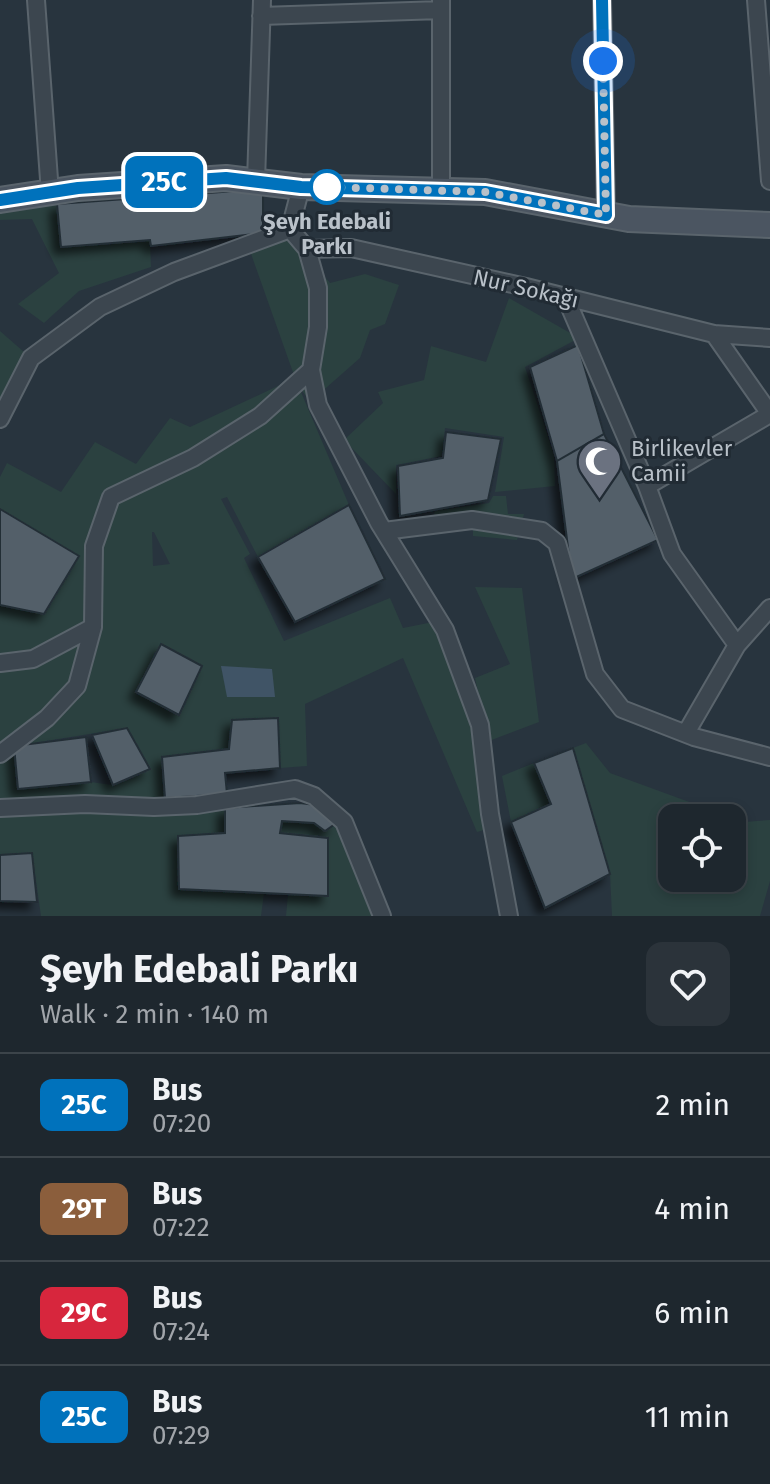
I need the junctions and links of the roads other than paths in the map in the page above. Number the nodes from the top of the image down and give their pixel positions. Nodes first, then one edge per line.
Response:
1 (36, 0) edge
2 (602, 0) edge
3 (756, 0) edge
4 (441, 5) edge
5 (261, 8) edge
6 (256, 181) junction
7 (770, 181) edge
8 (301, 187) junction
9 (441, 191) junction
10 (50, 193) junction
11 (0, 200) edge
12 (606, 215) junction
13 (770, 225) edge
14 (290, 229) junction
15 (307, 249) junction
16 (565, 296) junction
17 (714, 334) junction
18 (770, 338) edge
19 (311, 370) junction
20 (770, 414) edge
21 (0, 419) edge
22 (647, 486) junction
23 (384, 531) junction
24 (770, 608) edge
25 (93, 627) junction
26 (737, 645) junction
27 (0, 663) edge
28 (686, 733) junction
29 (0, 754) edge
30 (770, 757) edge
31 (0, 808) edge
32 (382, 916) edge
33 (509, 916) edge

1 - 10 street
2 - 12 street
3 - 7 street
4 - 5 street
4 - 9 street
5 - 6 street
6 - 8 street
6 - 10 street
8 - 9 street
8 - 14 street
9 - 12 street
10 - 11 street
12 - 13 street
14 - 15 street
14 - 21 street
15 - 16 street, Nur Sokağı
15 - 19 street
16 - 17 street, Nur Sokağı
16 - 22 street
17 - 18 street, Nur Sokağı
17 - 20 street
19 - 23 street
19 - 25 street
20 - 22 street
22 - 26 street
23 - 28 street
23 - 33 street
24 - 26 street
25 - 27 street
25 - 29 street
26 - 28 street
28 - 30 street
31 - 32 street

